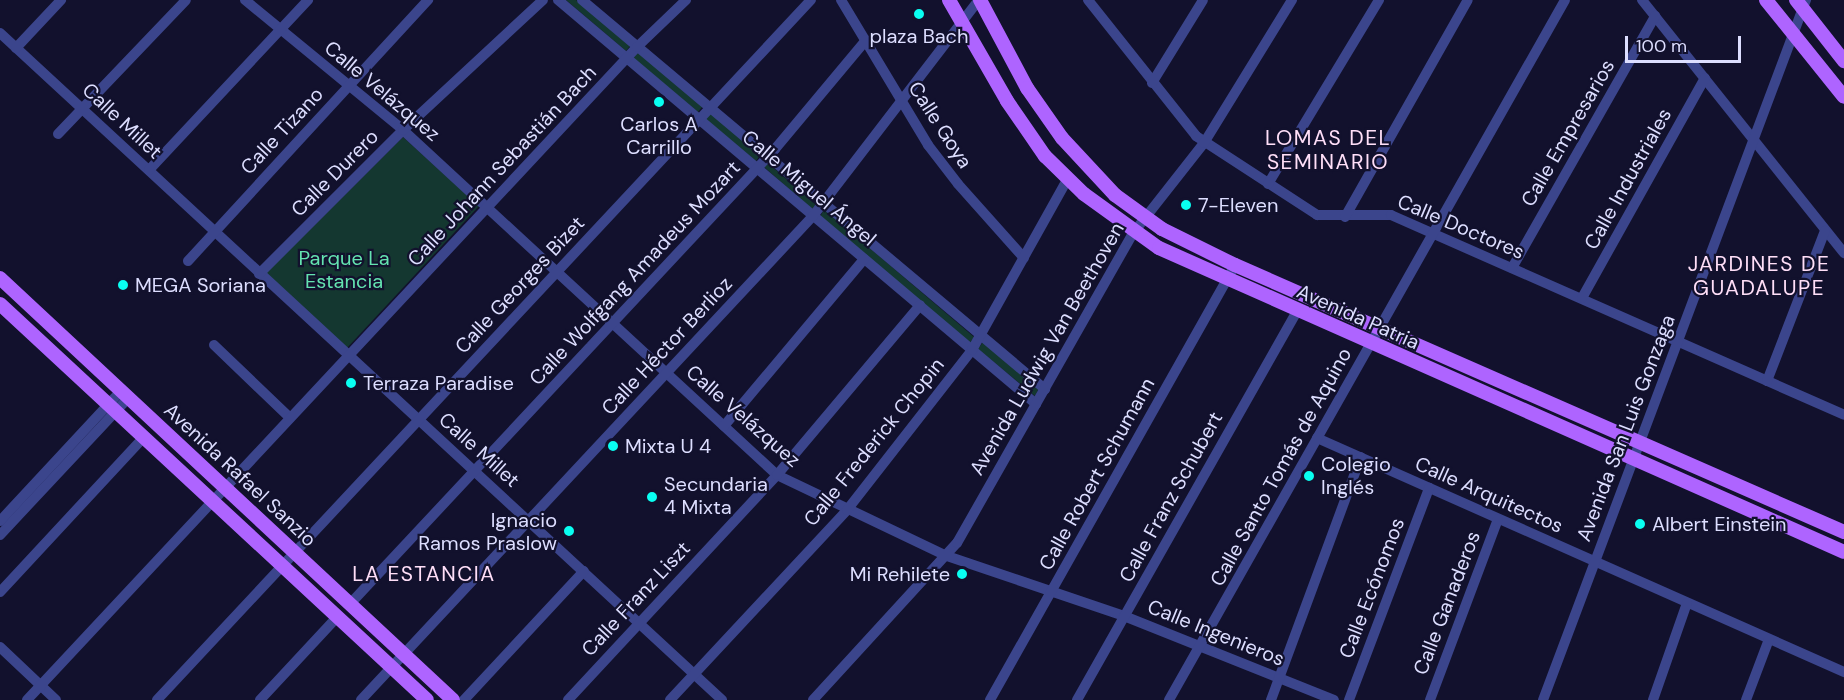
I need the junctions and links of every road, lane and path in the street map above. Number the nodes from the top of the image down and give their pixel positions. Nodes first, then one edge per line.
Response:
1 (61, 0) edge
2 (186, 0) edge
3 (245, 0) edge
4 (308, 0) edge
5 (428, 0) edge
6 (543, 0) edge
7 (558, 0) edge
8 (582, 0) edge
9 (686, 0) edge
10 (811, 0) edge
11 (841, 0) edge
12 (949, 0) edge
13 (979, 0) edge
14 (1203, 0) edge
15 (1292, 0) edge
16 (1379, 0) edge
17 (1468, 0) edge
18 (1565, 0) edge
19 (1642, 0) edge
20 (1766, 0) edge
21 (1092, 2) edge
22 (1801, 3) edge
23 (1655, 16) junction
24 (963, 24) junction
25 (280, 30) junction
26 (0, 33) edge
27 (1793, 34) junction
28 (866, 40) junction
29 (638, 47) junction
30 (16, 48) junction
31 (627, 58) junction
32 (1844, 61) edge
33 (1705, 78) junction
34 (1152, 83) junction
35 (348, 86) junction
36 (1844, 97) edge
37 (902, 101) junction
38 (710, 108) junction
39 (83, 109) junction
40 (699, 119) junction
41 (403, 130) junction
42 (58, 134) dead end
43 (1753, 141) junction
44 (1204, 143) junction
45 (768, 157) junction
46 (757, 168) junction
47 (149, 170) junction
48 (1068, 178) junction
49 (1268, 184) junction
50 (823, 204) junction
51 (488, 207) junction
52 (813, 216) junction
53 (1346, 217) junction
54 (1145, 218) junction
55 (1825, 231) junction
56 (214, 232) junction
57 (1134, 232) junction
58 (1433, 234) junction
59 (1844, 253) edge
60 (1024, 258) junction
61 (864, 259) junction
62 (188, 261) dead end
63 (1235, 265) junction
64 (1512, 268) junction
65 (557, 271) junction
66 (259, 274) junction
67 (0, 278) edge
68 (1227, 280) junction
69 (1582, 298) junction
70 (0, 304) edge
71 (920, 305) junction
72 (1297, 311) junction
73 (612, 323) junction
74 (1380, 328) junction
75 (981, 336) junction
76 (1678, 341) junction
77 (1371, 344) junction
78 (214, 345) dead end
79 (972, 350) junction
80 (348, 356) junction
81 (667, 374) junction
82 (1767, 381) junction
83 (1045, 389) junction
84 (124, 394) junction
85 (1036, 404) junction
86 (111, 408) junction
87 (1843, 413) edge
88 (291, 418) junction
89 (419, 420) junction
90 (724, 426) junction
91 (143, 438) junction
92 (1317, 438) junction
93 (1639, 442) junction
94 (77, 445) junction
95 (1361, 457) junction
96 (1633, 459) junction
97 (475, 470) junction
98 (777, 475) junction
99 (225, 488) junction
100 (1429, 488) junction
101 (212, 502) junction
102 (847, 510) junction
103 (1498, 519) junction
104 (529, 520) junction
105 (0, 521) edge
106 (1844, 532) edge
107 (0, 535) edge
108 (1844, 552) edge
109 (295, 553) junction
110 (947, 556) junction
111 (1594, 562) junction
112 (282, 566) junction
113 (584, 571) junction
114 (0, 592) edge
115 (1051, 592) junction
116 (1687, 603) junction
117 (350, 604) junction
118 (1124, 616) junction
119 (337, 617) junction
120 (639, 623) junction
121 (1769, 639) junction
122 (1200, 646) junction
123 (0, 647) edge
124 (404, 654) junction
125 (392, 667) junction
126 (1844, 672) edge
127 (694, 674) junction
128 (1279, 678) junction
129 (41, 685) junction
130 (27, 700) edge
131 (56, 700) edge
132 (157, 700) edge
133 (260, 700) edge
134 (362, 700) edge
135 (427, 700) edge
136 (453, 700) edge
137 (464, 700) edge
138 (568, 700) edge
139 (670, 700) edge
140 (722, 700) edge
141 (813, 700) edge
142 (990, 700) edge
143 (1077, 700) edge
144 (1169, 700) edge
145 (1271, 700) edge
146 (1334, 700) edge
147 (1349, 700) edge
148 (1430, 700) edge
149 (1543, 700) edge
150 (1653, 700) edge
151 (1746, 700) edge

1 - 30 street
2 - 39 street
3 - 25 street, Calle Velázquez
4 - 25 street
5 - 35 street, Calle Tizano
6 - 41 street, Calle Durero
7 - 31 street, Calle Miguel Ángel
8 - 29 street, Calle Miguel Ángel
9 - 29 street, Calle Johann Sebastián Bach
10 - 38 street, Calle Georges Bizet
11 - 28 street, Calle Goya
12 - 24 main road, Avenida Patria
13 - 24 street, Calle Héctor Berlioz
13 - 54 main road, Avenida Patria
14 - 34 street
15 - 44 street, Avenida Ludwig Van Beethoven
16 - 49 street
17 - 53 street
18 - 58 street, Calle Santo Tomás de Aquino
19 - 23 street
20 - 27 main road
21 - 34 street, Calle Doctores
22 - 27 street, Avenida San Luis Gonzaga
22 - 32 main road
23 - 33 street
23 - 64 street, Calle Empresarios
24 - 37 street, Calle Héctor Berlioz
24 - 48 main road, Avenida Patria
25 - 35 street, Calle Velázquez
25 - 47 street
26 - 30 street, Calle Millet
27 - 36 main road
27 - 43 street, Avenida San Luis Gonzaga
28 - 37 street, Calle Goya
28 - 45 street, Calle Wolfgang Amadeus Mozart
29 - 31 street, Calle Johann Sebastián Bach
29 - 38 street, Calle Miguel Ángel
30 - 39 street, Calle Millet
31 - 40 street, Calle Miguel Ángel
31 - 51 street, Calle Johann Sebastián Bach
33 - 43 street
33 - 69 street, Calle Industriales
34 - 44 street, Calle Doctores
35 - 41 street, Calle Velázquez
35 - 56 street, Calle Tizano
37 - 50 street, Calle Héctor Berlioz
37 - 60 street, Calle Goya
38 - 40 street, Calle Georges Bizet
38 - 45 street, Calle Miguel Ángel
39 - 42 street
39 - 47 street, Calle Millet
40 - 46 street, Calle Miguel Ángel
40 - 65 street, Calle Georges Bizet
41 - 51 street, Calle Velázquez
41 - 66 street, Calle Durero
43 - 55 street
43 - 76 street, Avenida San Luis Gonzaga
44 - 49 street, Calle Doctores
44 - 54 street, Avenida Ludwig Van Beethoven
45 - 46 street, Calle Wolfgang Amadeus Mozart
45 - 50 street, Calle Miguel Ángel
46 - 52 street, Calle Miguel Ángel
46 - 73 street, Calle Wolfgang Amadeus Mozart
47 - 56 street, Calle Millet
48 - 57 main road, Avenida Patria
48 - 60 street, Calle Frederick Chopin
49 - 53 street, Calle Doctores
50 - 52 street, Calle Héctor Berlioz
50 - 75 street, Calle Miguel Ángel
51 - 65 street, Calle Velázquez
51 - 80 street, Calle Johann Sebastián Bach
52 - 61 street, Calle Miguel Ángel
52 - 81 street, Calle Héctor Berlioz
53 - 58 street, Calle Doctores
54 - 57 street, Avenida Ludwig Van Beethoven
54 - 63 main road, Avenida Patria
55 - 59 street
55 - 82 street
56 - 62 street, Calle Tizano
56 - 66 street, Calle Millet
57 - 68 main road, Avenida Patria
57 - 83 street, Avenida Ludwig Van Beethoven
58 - 64 street, Calle Doctores
58 - 74 street, Calle Santo Tomás de Aquino
60 - 75 street, Calle Frederick Chopin
61 - 71 street, Calle Miguel Ángel
61 - 90 street
63 - 68 street, Calle Robert Schumann
63 - 74 main road, Avenida Patria
64 - 69 street, Calle Doctores
65 - 73 street, Calle Velázquez
65 - 89 street, Calle Georges Bizet
66 - 80 street, Calle Millet
67 - 84 main road, Avenida Rafael Sanzio
68 - 72 main road, Avenida Patria
68 - 115 street, Calle Robert Schumann
69 - 76 street, Calle Doctores
70 - 86 main road, Avenida Rafael Sanzio
71 - 79 street, Calle Miguel Ángel
71 - 98 street, Calle Franz Liszt
72 - 77 main road, Avenida Patria
72 - 118 street, Calle Franz Schubert
73 - 81 street, Calle Velázquez
73 - 97 street, Calle Wolfgang Amadeus Mozart
74 - 77 street, Calle Santo Tomás de Aquino
74 - 93 main road, Avenida Patria
75 - 79 street, Calle Frederick Chopin
75 - 83 street, Calle Miguel Ángel
76 - 82 street, Calle Doctores
76 - 93 street, Avenida San Luis Gonzaga
77 - 92 street, Calle Santo Tomás de Aquino
77 - 96 main road, Avenida Patria
78 - 88 street
79 - 85 street, Calle Miguel Ángel
79 - 102 street, Calle Frederick Chopin
80 - 88 street, Calle Johann Sebastián Bach
80 - 89 street, Calle Millet
81 - 90 street, Calle Velázquez
81 - 104 street, Calle Héctor Berlioz
82 - 87 street, Calle Doctores
83 - 85 street, Avenida Ludwig Van Beethoven
84 - 86 street
84 - 99 main road, Avenida Rafael Sanzio
85 - 110 street, Avenida Ludwig Van Beethoven
86 - 91 main road, Avenida Rafael Sanzio
86 - 94 street
88 - 99 street, Calle Johann Sebastián Bach
89 - 97 street, Calle Millet
89 - 109 street, Calle Georges Bizet
90 - 98 street, Calle Velázquez
91 - 101 main road, Avenida Rafael Sanzio
91 - 114 street
92 - 95 street, Calle Arquitectos
92 - 122 street, Calle Santo Tomás de Aquino
93 - 96 street, Avenida San Luis Gonzaga
93 - 106 main road, Avenida Patria
94 - 105 street
94 - 107 street
95 - 100 street, Calle Arquitectos
95 - 128 street
96 - 108 main road, Avenida Patria
96 - 111 street, Avenida San Luis Gonzaga
97 - 104 street, Calle Millet
97 - 117 street, Calle Wolfgang Amadeus Mozart
98 - 102 street, Calle Velázquez
98 - 120 street, Calle Franz Liszt
99 - 101 street, Calle Johann Sebastián Bach
99 - 109 main road, Avenida Rafael Sanzio
100 - 103 street, Calle Arquitectos
100 - 147 street, Calle Ecónomos
101 - 112 main road, Avenida Rafael Sanzio
101 - 129 street, Calle Johann Sebastián Bach
102 - 110 street, Calle Velázquez
102 - 127 street, Calle Frederick Chopin
103 - 111 street, Calle Arquitectos
103 - 148 street, Calle Ganaderos
104 - 113 street, Calle Millet
104 - 124 street, Calle Héctor Berlioz
109 - 112 street, Calle Georges Bizet
109 - 117 main road, Avenida Rafael Sanzio
110 - 115 street, Calle Ingenieros
110 - 141 street, Avenida Ludwig Van Beethoven
111 - 116 street, Calle Arquitectos
111 - 149 street, Avenida San Luis Gonzaga
112 - 119 main road, Avenida Rafael Sanzio
112 - 132 street, Calle Georges Bizet
113 - 120 street, Calle Millet
113 - 137 street
115 - 118 street, Calle Ingenieros
115 - 142 street, Calle Robert Schumann
116 - 121 street, Calle Arquitectos
116 - 150 street
117 - 124 main road, Avenida Rafael Sanzio
118 - 122 street, Calle Ingenieros
118 - 143 street, Calle Franz Schubert
119 - 125 main road, Avenida Rafael Sanzio
119 - 133 street
120 - 127 street, Calle Millet
120 - 138 street, Calle Franz Liszt
121 - 126 street, Calle Arquitectos
121 - 151 street
122 - 128 street, Calle Ingenieros
122 - 144 street, Calle Santo Tomás de Aquino
123 - 129 street
124 - 125 street, Calle Héctor Berlioz
124 - 136 main road, Avenida Rafael Sanzio
125 - 134 street, Calle Héctor Berlioz
125 - 135 main road, Avenida Rafael Sanzio
127 - 139 street, Calle Frederick Chopin
127 - 140 street, Calle Millet
128 - 145 street
128 - 146 street, Calle Ingenieros
129 - 130 street, Calle Johann Sebastián Bach
129 - 131 street

